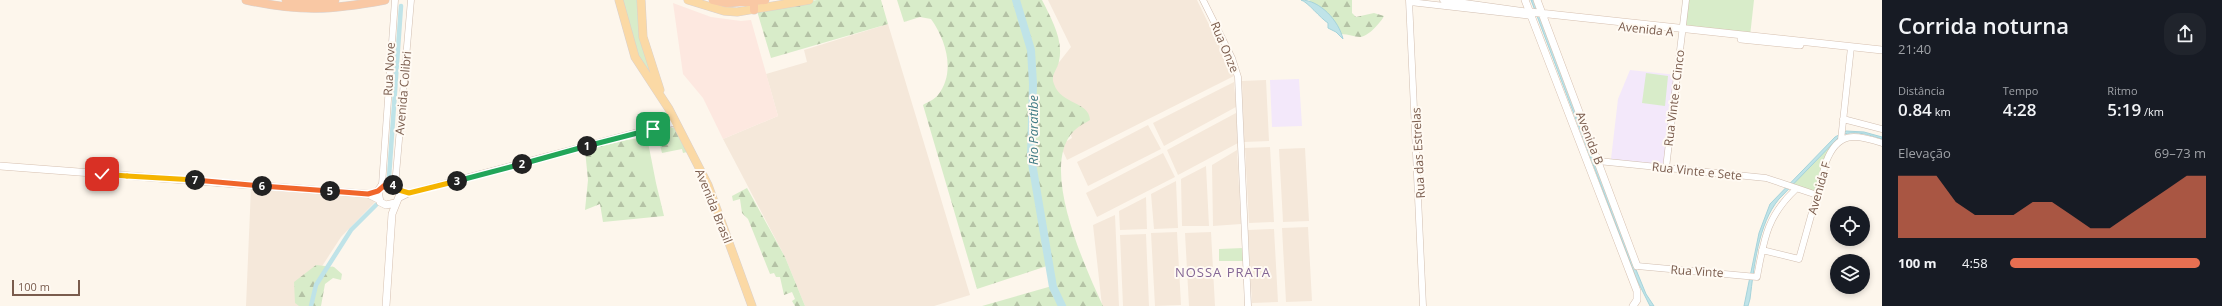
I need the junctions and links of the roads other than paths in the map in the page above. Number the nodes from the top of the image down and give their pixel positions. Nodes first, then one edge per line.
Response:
1 (246, 0) edge
2 (286, 0) edge
3 (335, 0) edge
4 (385, 0) edge
5 (394, 0) edge
6 (411, 0) edge
7 (619, 0) edge
8 (642, 0) edge
9 (688, 0) edge
10 (713, 0) edge
11 (765, 0) edge
12 (809, 0) edge
13 (1203, 0) edge
14 (1443, 0) edge
15 (1526, 0) edge
16 (1537, 0) edge
17 (1686, 0) edge
18 (1409, 1) edge
19 (754, 4) edge
20 (1532, 14) junction
21 (1542, 15) junction
22 (1682, 31) junction
23 (1850, 49) junction
24 (1882, 50) edge
25 (1882, 54) edge
26 (669, 109) junction
27 (1843, 119) junction
28 (676, 122) junction
29 (1882, 129) edge
30 (1841, 138) junction
31 (1882, 143) edge
32 (1598, 161) junction
33 (0, 166) edge
34 (1666, 168) junction
35 (1795, 188) junction
36 (380, 192) junction
37 (397, 194) junction
38 (1817, 195) junction
39 (386, 205) junction
40 (392, 214) junction
41 (1762, 250) junction
42 (1626, 265) junction
43 (1637, 266) junction
44 (386, 306) edge
45 (752, 306) edge
46 (1248, 306) edge
47 (1423, 306) edge
48 (1633, 306) edge

1 - 4 highway
2 - 3 highway
5 - 36 street, Rua Nove
6 - 37 street, Avenida Colibri
7 - 26 main road, Avenida Brasil
8 - 26 main road, Avenida Brasil
9 - 19 main road
10 - 19 highway
11 - 19 highway
12 - 19 main road
13 - 46 street, Rua Onze
14 - 20 street, Avenida A
15 - 20 main road, Avenida B
16 - 21 main road, Avenida B
17 - 22 street, Rua Vinte e Cinco
18 - 20 street, Avenida A
18 - 47 street, Rua das Estrelas
20 - 21 main road, Avenida A
20 - 42 main road, Avenida B
21 - 22 main road, Avenida A
21 - 32 main road, Avenida B
22 - 23 main road, Avenida A
22 - 34 street, Rua Vinte e Cinco
23 - 24 main road, Avenida A
23 - 25 main road, Avenida A
23 - 27 street
26 - 28 main road, Avenida Brasil
27 - 29 street
27 - 30 street
28 - 37 street
28 - 45 main road, Avenida Brasil
30 - 31 street
30 - 38 street, Avenida F
32 - 34 street, Rua Vinte e Sete
32 - 43 main road, Avenida B
33 - 36 main road
34 - 35 street, Rua Vinte e Sete
35 - 38 street, Rua Vinte e Sete
35 - 41 street
36 - 37 main road
36 - 39 main road
37 - 39 main road
37 - 40 main road, Avenida Colibri
38 - 41 street, Avenida F
39 - 40 main road
40 - 44 main road, Avenida Colibri
41 - 43 street, Rua Vinte
42 - 43 main road
42 - 48 main road, Avenida B

